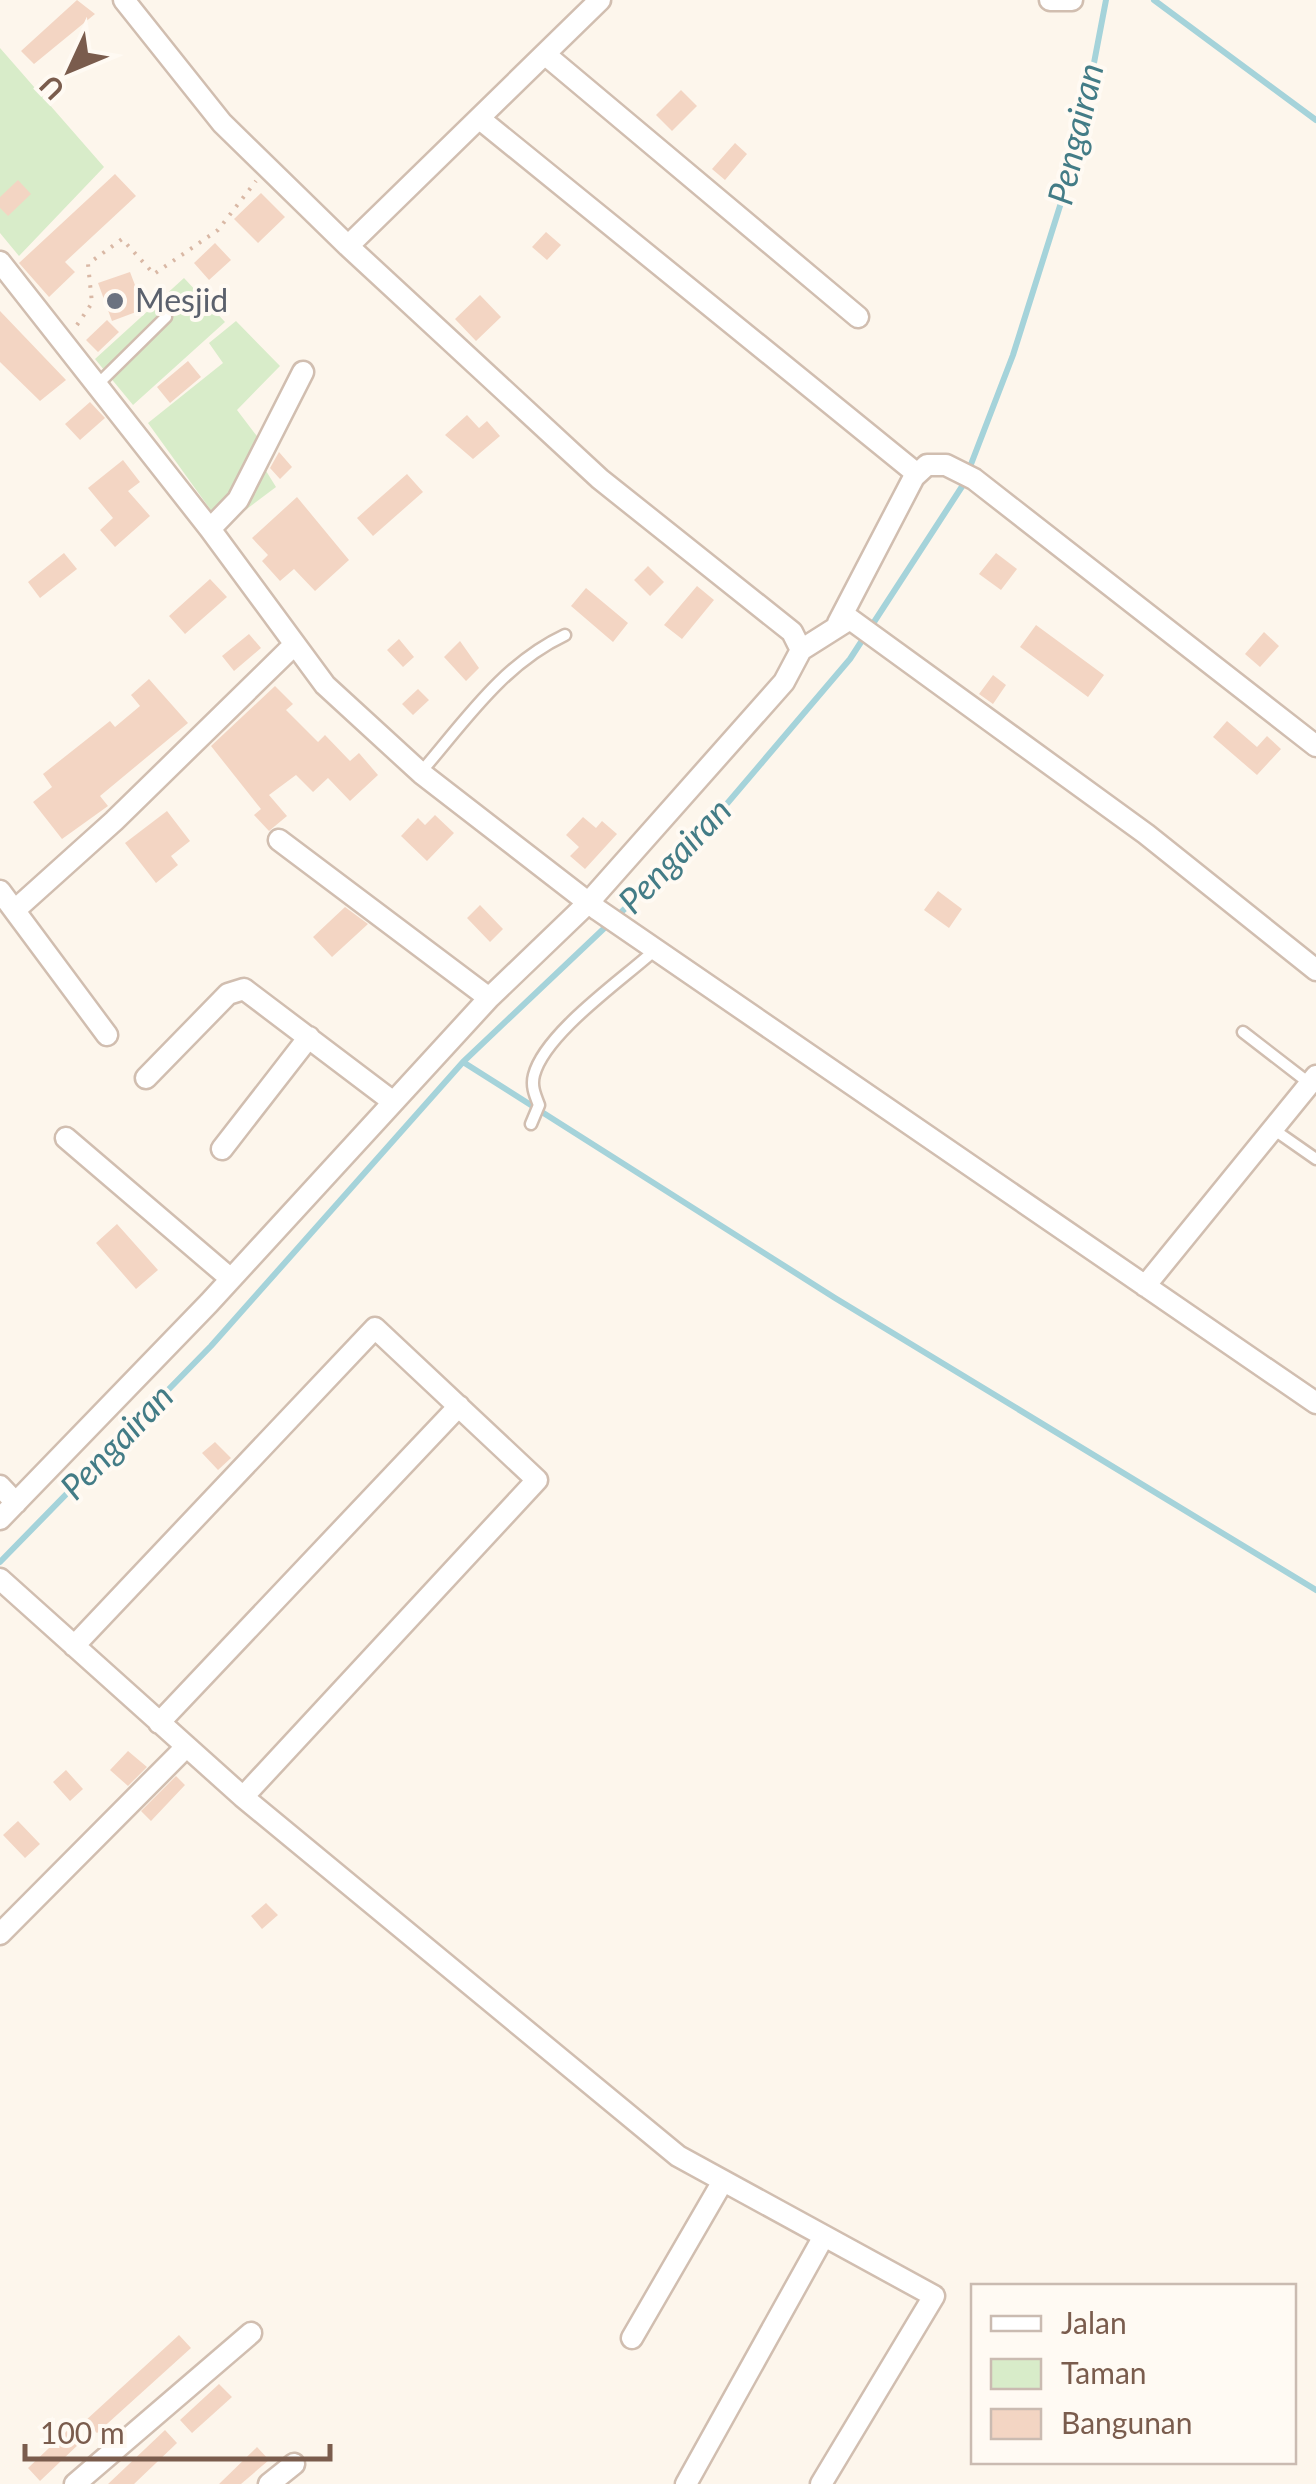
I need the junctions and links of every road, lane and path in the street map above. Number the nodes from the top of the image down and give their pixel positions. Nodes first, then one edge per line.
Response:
1 (124, 0) edge
2 (600, 0) edge
3 (547, 56) junction
4 (480, 120) junction
5 (267, 167) junction
6 (348, 246) junction
7 (0, 262) edge
8 (166, 317) dead end
9 (858, 317) dead end
10 (66, 342) junction
11 (303, 372) dead end
12 (98, 384) junction
13 (916, 473) junction
14 (210, 529) junction
15 (838, 623) junction
16 (565, 636) dead end
17 (293, 646) junction
18 (802, 650) junction
19 (1316, 746) edge
20 (420, 773) junction
21 (280, 840) dead end
22 (0, 891) edge
23 (593, 907) junction
24 (15, 910) junction
25 (655, 950) junction
26 (1316, 970) edge
27 (489, 998) junction
28 (1242, 1032) dead end
29 (107, 1035) dead end
30 (308, 1036) junction
31 (146, 1078) dead end
32 (1313, 1079) edge
33 (392, 1101) junction
34 (535, 1115) dead end
35 (1272, 1129) junction
36 (66, 1138) dead end
37 (222, 1149) dead end
38 (1316, 1159) edge
39 (231, 1279) junction
40 (1145, 1286) junction
41 (1316, 1403) edge
42 (459, 1406) junction
43 (0, 1486) edge
44 (16, 1503) junction
45 (0, 1518) edge
46 (0, 1579) edge
47 (74, 1646) junction
48 (158, 1724) junction
49 (186, 1748) junction
50 (243, 1797) junction
51 (0, 1934) edge
52 (723, 2181) junction
53 (824, 2236) junction
54 (252, 2333) dead end
55 (632, 2338) dead end
56 (294, 2464) dead end
57 (75, 2484) edge
58 (269, 2484) edge
59 (686, 2484) edge
60 (821, 2484) edge

1 - 5 street
2 - 3 street
3 - 4 street
3 - 9 street
4 - 6 street
4 - 13 street
5 - 6 street
5 - 10 path
6 - 18 street
7 - 10 street
8 - 12 lane
10 - 12 street
11 - 14 street
12 - 14 street
13 - 15 street
13 - 19 street
14 - 17 street
15 - 18 street
15 - 26 street
16 - 20 lane
17 - 20 street
17 - 24 street
18 - 23 street
20 - 23 street
21 - 27 street
22 - 24 street
23 - 25 street
23 - 27 street
24 - 29 street
25 - 34 lane
25 - 40 street
27 - 33 street
28 - 32 lane
30 - 31 street
30 - 33 street
30 - 37 street
32 - 35 street
33 - 39 street
35 - 38 lane
35 - 40 street
36 - 39 street
39 - 44 street
40 - 41 street
42 - 47 street
42 - 48 street
42 - 50 street
43 - 44 street
44 - 45 street
46 - 47 street
47 - 48 street
48 - 49 street
49 - 50 street
49 - 51 street
50 - 52 street
52 - 53 street
52 - 55 street
53 - 59 street
53 - 60 street
54 - 57 street
56 - 58 street

